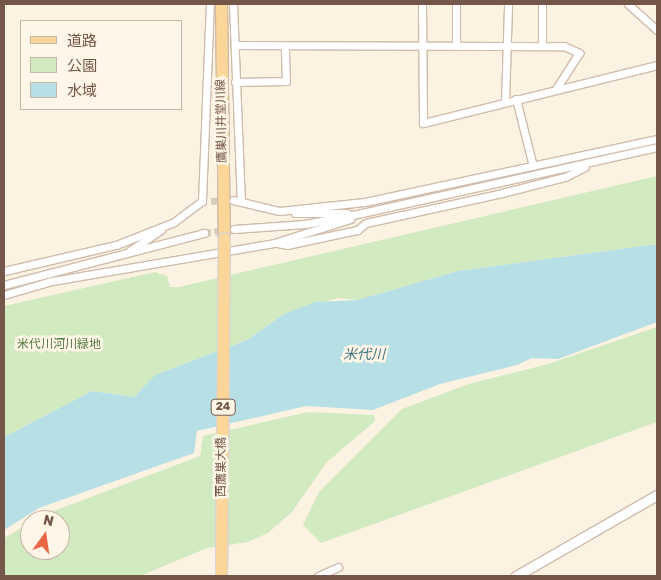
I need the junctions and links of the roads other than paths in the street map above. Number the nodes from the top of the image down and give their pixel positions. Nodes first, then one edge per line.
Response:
1 (210, 4) edge
2 (221, 4) edge
3 (234, 4) edge
4 (422, 4) edge
5 (456, 4) edge
6 (508, 4) edge
7 (542, 4) edge
8 (628, 4) edge
9 (657, 30) edge
10 (234, 45) junction
11 (423, 45) junction
12 (285, 46) junction
13 (456, 46) junction
14 (507, 46) junction
15 (542, 46) junction
16 (657, 65) edge
17 (235, 82) junction
18 (556, 89) junction
19 (516, 99) junction
20 (505, 102) junction
21 (657, 139) edge
22 (657, 147) edge
23 (595, 162) junction
24 (533, 166) junction
25 (233, 200) tunnel mouth
26 (202, 201) junction
27 (211, 201) tunnel mouth
28 (241, 202) junction
29 (279, 211) junction
30 (362, 213) junction
31 (174, 222) junction
32 (234, 229) tunnel mouth
33 (204, 233) tunnel mouth
34 (224, 238) joint
35 (274, 243) junction
36 (122, 257) junction
37 (4, 270) edge
38 (4, 285) edge
39 (4, 295) edge
40 (657, 495) edge
41 (221, 576) edge
42 (318, 576) edge
43 (322, 576) edge
44 (516, 576) edge

1 - 26 street
2 - 34 main road, 鷹巣川井堂川線 / 24
3 - 10 street
4 - 11 street
5 - 13 street
6 - 14 street
7 - 15 street
8 - 9 street
10 - 12 street
10 - 17 street
11 - 12 street
11 - 13 street
11 - 20 street
12 - 17 street
13 - 14 street
14 - 15 street
14 - 20 street
15 - 18 street
16 - 18 street
17 - 28 street
18 - 19 street
19 - 20 street
19 - 24 street
21 - 24 street
22 - 23 street
23 - 30 street
23 - 35 street
24 - 29 street
25 - 28 street
26 - 27 street
26 - 31 street
28 - 29 street
29 - 30 street
30 - 32 street
30 - 35 street
31 - 36 street
31 - 37 street
33 - 36 street
34 - 41 main road, 西鷹巣大橋 / 24, bridge
35 - 39 street
36 - 38 street
40 - 44 street
42 - 43 street

